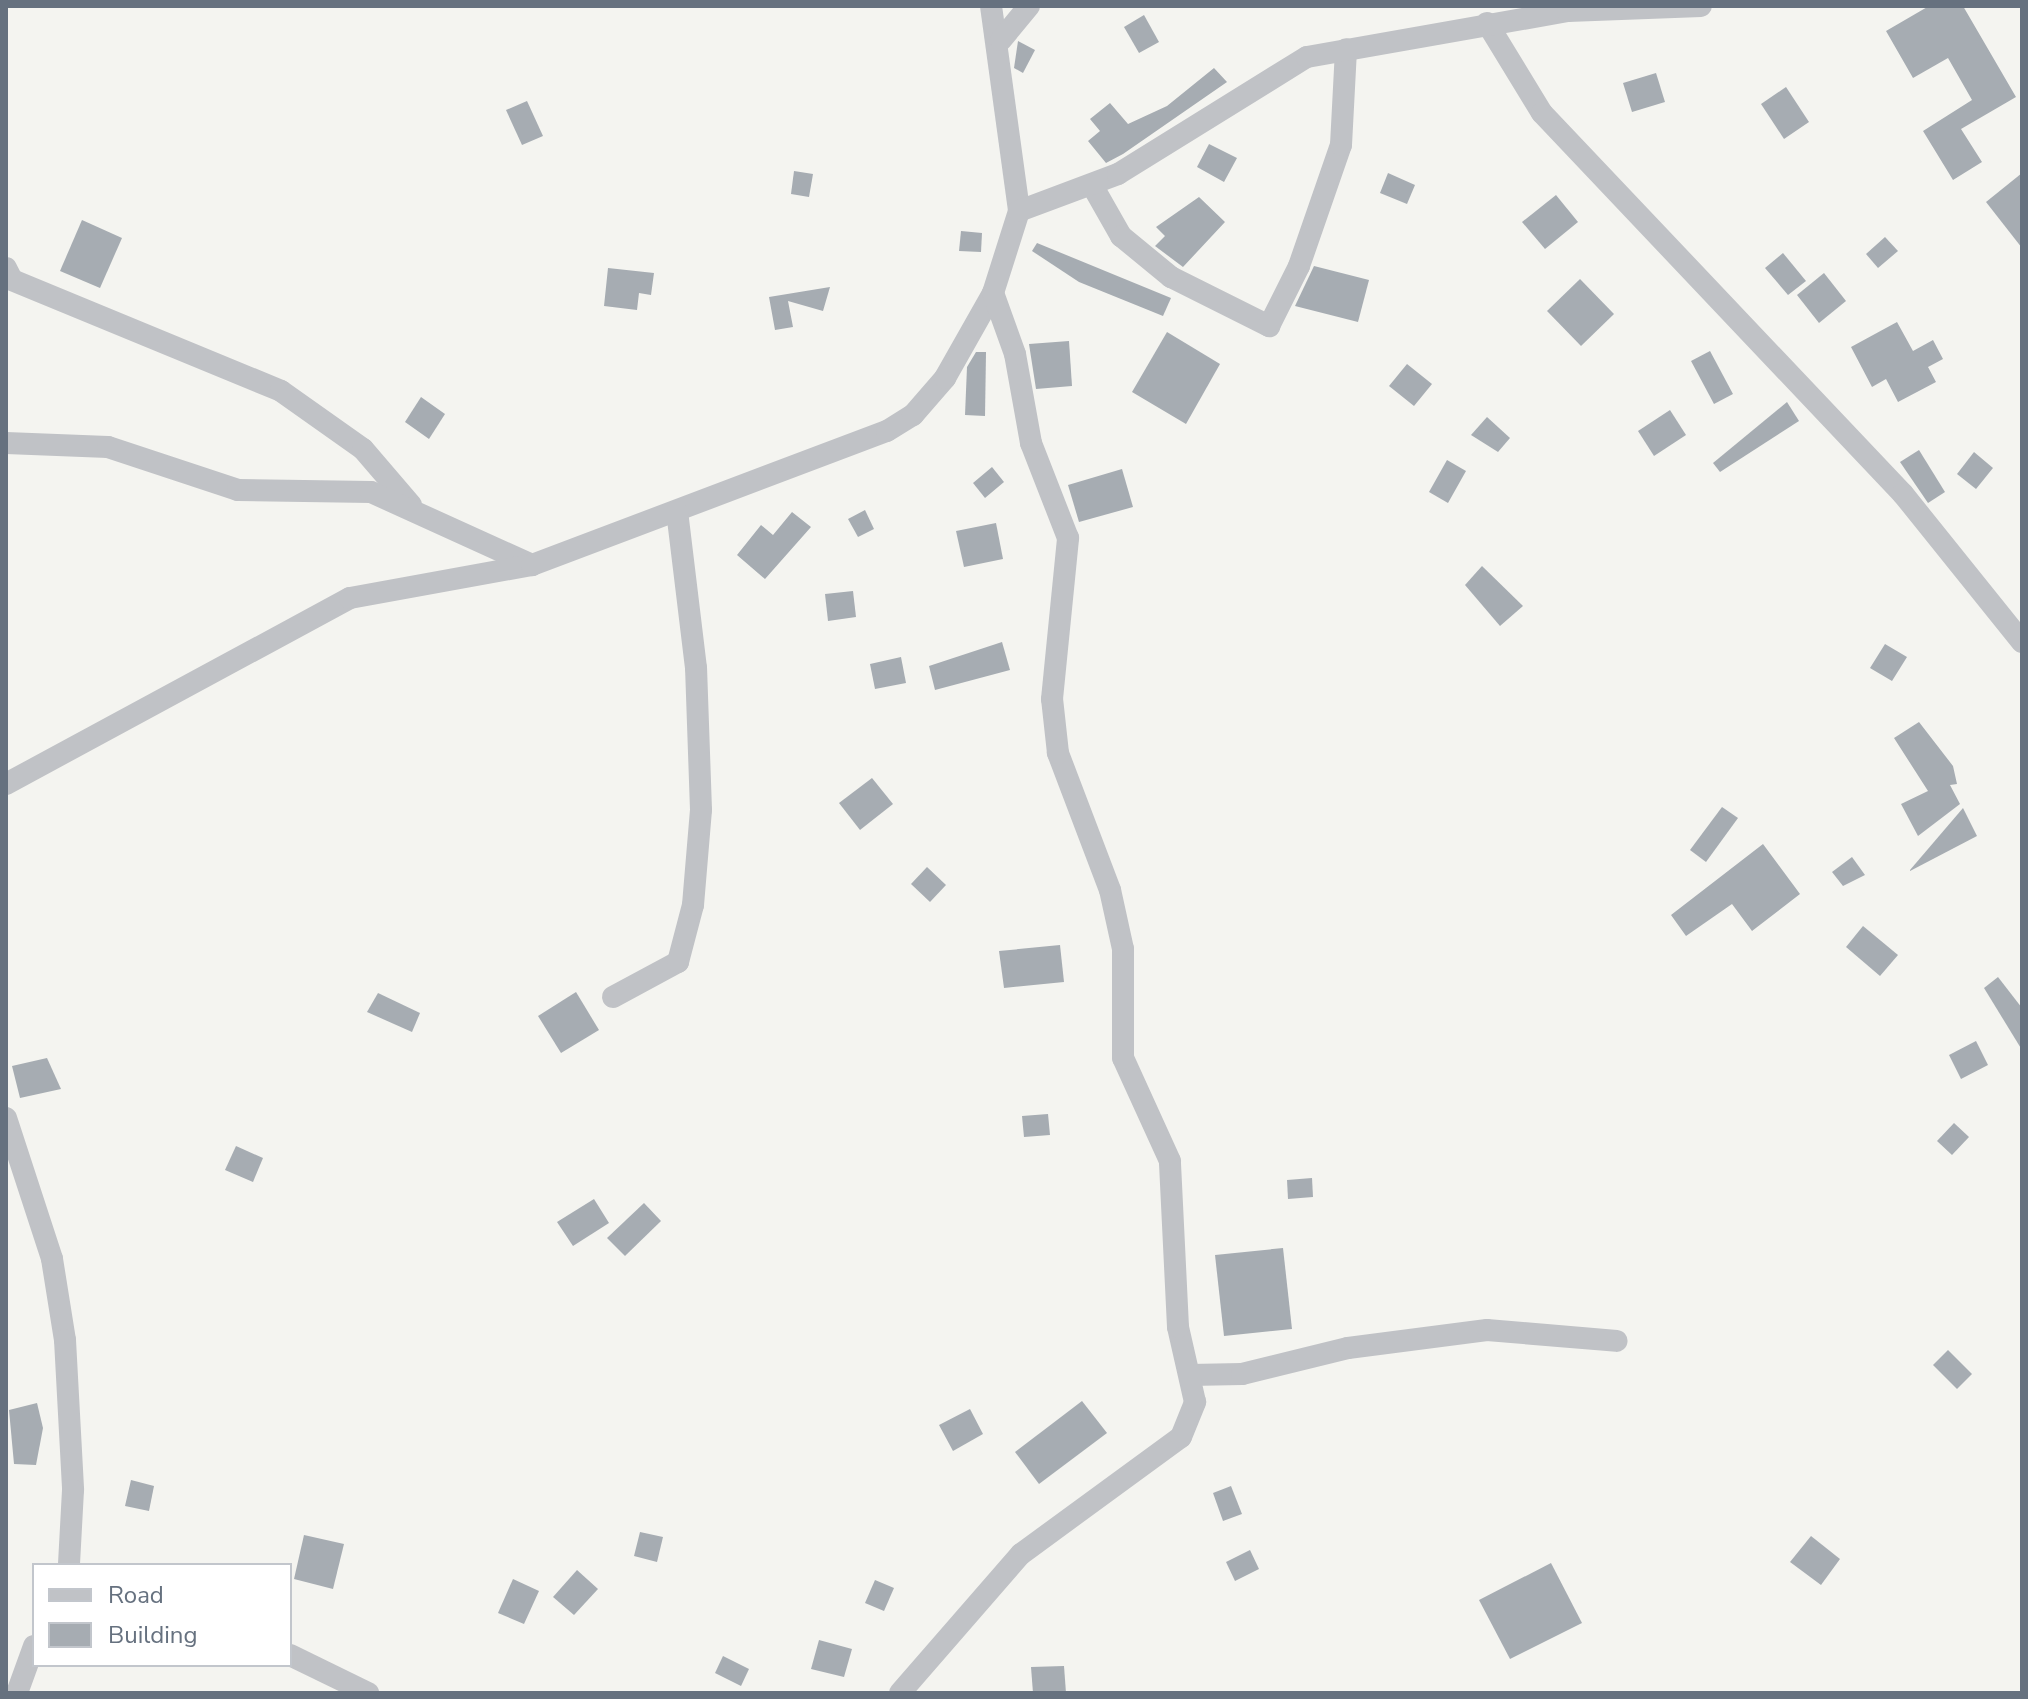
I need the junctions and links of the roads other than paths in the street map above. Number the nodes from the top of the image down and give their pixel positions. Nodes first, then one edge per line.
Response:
1 (991, 6) edge
2 (1029, 6) edge
3 (1701, 6) edge
4 (1487, 23) junction
5 (1001, 40) junction
6 (1346, 49) junction
7 (1092, 185) junction
8 (1019, 211) junction
9 (6, 268) edge
10 (993, 293) junction
11 (6, 443) edge
12 (415, 509) junction
13 (677, 512) junction
14 (532, 565) junction
15 (2022, 642) edge
16 (6, 784) edge
17 (613, 997) dead end
18 (6, 1118) edge
19 (1617, 1341) dead end
20 (1190, 1375) junction
21 (73, 1563) edge
22 (32, 1652) edge
23 (292, 1656) edge
24 (17, 1693) edge
25 (368, 1693) edge
26 (900, 1693) edge

1 - 5 street
2 - 5 street
3 - 4 street
4 - 6 street
4 - 15 street
5 - 8 street
6 - 7 street
6 - 7 street
7 - 8 street
8 - 10 street
9 - 12 street
10 - 13 street
10 - 20 street
11 - 12 street
12 - 14 street
13 - 14 street
13 - 17 street
14 - 16 street
18 - 21 street
19 - 20 street
20 - 26 street
22 - 24 street
23 - 25 street

